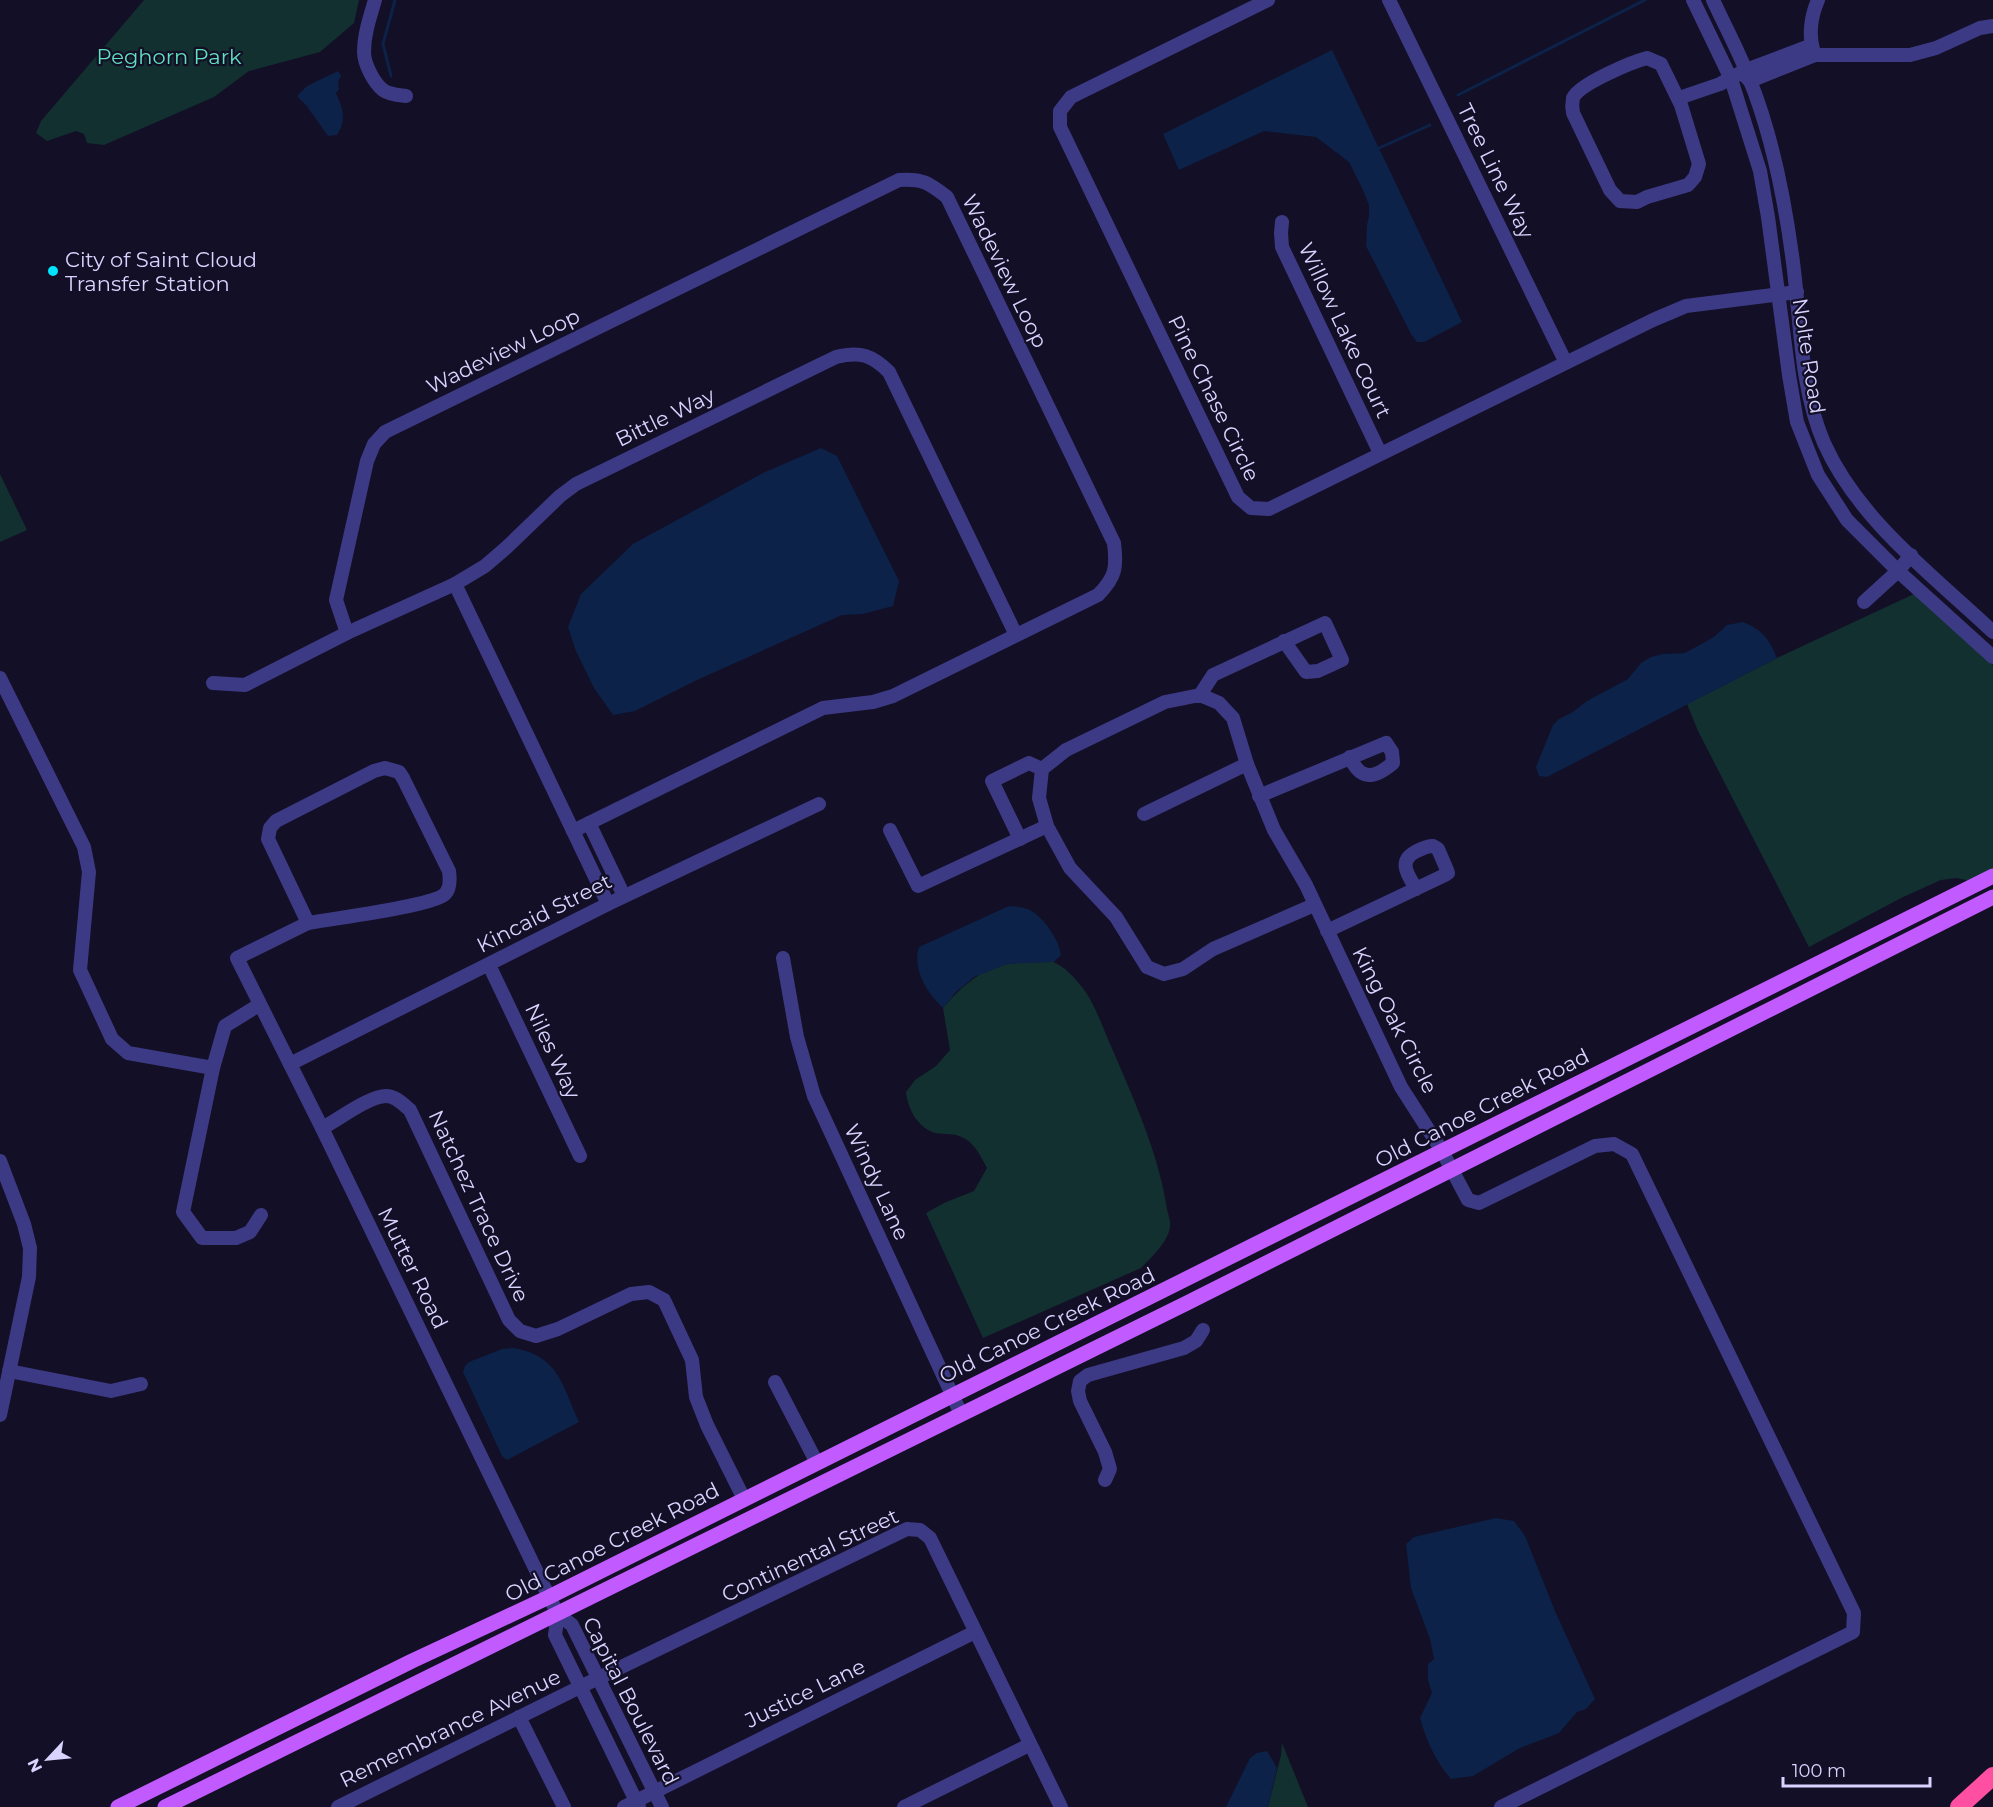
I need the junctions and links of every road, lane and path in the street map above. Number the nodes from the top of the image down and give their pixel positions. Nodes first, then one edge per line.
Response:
1 (375, 0) edge
2 (1268, 0) edge
3 (1389, 0) edge
4 (1713, 0) edge
5 (1818, 0) edge
6 (1694, 2) edge
7 (1993, 26) edge
8 (1813, 47) junction
9 (1747, 73) junction
10 (1717, 87) junction
11 (406, 96) dead end
12 (1737, 96) junction
13 (1680, 102) junction
14 (1773, 154) junction
15 (1282, 222) dead end
16 (1797, 292) junction
17 (1778, 293) junction
18 (1565, 361) junction
19 (1380, 453) junction
20 (1911, 555) junction
21 (1898, 572) junction
22 (455, 584) junction
23 (1864, 602) dead end
24 (1993, 632) edge
25 (347, 633) junction
26 (1016, 635) junction
27 (1284, 641) dead end
28 (1993, 657) edge
29 (0, 678) edge
30 (213, 683) dead end
31 (1200, 695) junction
32 (1350, 757) junction
33 (1247, 764) junction
34 (1042, 769) junction
35 (1259, 796) junction
36 (819, 804) dead end
37 (1144, 814) dead end
38 (589, 823) junction
39 (1047, 826) junction
40 (890, 830) dead end
41 (573, 831) junction
42 (1020, 839) junction
43 (1993, 876) edge
44 (1416, 889) dead end
45 (624, 896) junction
46 (1993, 897) edge
47 (608, 904) junction
48 (1314, 905) junction
49 (308, 922) junction
50 (1327, 932) junction
51 (783, 958) dead end
52 (489, 965) junction
53 (259, 1005) junction
54 (1621, 1061) junction
55 (290, 1064) junction
56 (213, 1068) junction
57 (1630, 1079) junction
58 (322, 1128) junction
59 (1442, 1151) junction
60 (580, 1156) dead end
61 (0, 1161) edge
62 (1451, 1169) junction
63 (261, 1215) dead end
64 (1203, 1330) dead end
65 (9, 1371) junction
66 (775, 1382) dead end
67 (141, 1384) dead end
68 (952, 1395) junction
69 (961, 1414) junction
70 (0, 1415) edge
71 (817, 1463) junction
72 (1105, 1480) dead end
73 (744, 1499) junction
74 (549, 1597) junction
75 (558, 1614) junction
76 (975, 1632) junction
77 (598, 1678) junction
78 (580, 1687) junction
79 (519, 1717) junction
80 (1029, 1745) junction
81 (1993, 1776) edge
82 (654, 1792) junction
83 (633, 1805) edge
84 (118, 1807) edge
85 (165, 1807) edge
86 (338, 1807) edge
87 (564, 1807) edge
88 (662, 1807) edge
89 (904, 1807) edge
90 (1061, 1807) edge
91 (1501, 1807) edge
92 (1959, 1807) edge

1 - 11 street
2 - 19 street, Pine Chase Circle
3 - 18 street, Tree Line Way
4 - 9 street, Nolte Road
5 - 8 street
6 - 9 street, Nolte Road
7 - 8 street
8 - 9 street
8 - 9 street
9 - 10 street
9 - 12 street, Nolte Road
9 - 14 street, Nolte Road
9 - 14 street
10 - 12 street
10 - 13 street
12 - 17 street, Nolte Road
13 - 13 street
14 - 16 street, Nolte Road
15 - 19 street, Willow Lake Court
16 - 17 street, Pine Chase Circle
16 - 20 street, Nolte Road
17 - 18 street, Pine Chase Circle
17 - 21 street, Nolte Road
18 - 19 street, Pine Chase Circle
20 - 21 street
20 - 24 street, Nolte Road
21 - 23 street
21 - 28 street, Nolte Road
22 - 25 street, Bittle Way
22 - 26 street, Bittle Way
22 - 41 street
25 - 26 street, Wadeview Loop
25 - 30 street, Bittle Way
26 - 38 street, Wadeview Loop
27 - 31 street
29 - 56 street
31 - 33 street, King Oak Circle
31 - 34 street
32 - 32 street
32 - 35 street
33 - 35 street, King Oak Circle
33 - 37 street
34 - 39 street
34 - 42 street
35 - 48 street, King Oak Circle
36 - 45 street, Kincaid Street
38 - 41 street, Wadeview Loop
38 - 45 street
39 - 42 street
39 - 48 street
40 - 42 street
41 - 47 street
43 - 54 main road, Old Canoe Creek Road
44 - 50 street
45 - 47 street, Kincaid Street
46 - 57 main road, Old Canoe Creek Road
47 - 52 street, Kincaid Street
48 - 50 street, King Oak Circle
49 - 49 street
49 - 53 street, Mutter Road
50 - 59 street, King Oak Circle
51 - 68 street, Windy Lane
52 - 55 street, Kincaid Street
52 - 60 street, Niles Way
53 - 55 street, Mutter Road
53 - 56 street
54 - 57 main road
54 - 59 main road, Old Canoe Creek Road
55 - 58 street, Mutter Road
56 - 63 street
57 - 62 main road, Old Canoe Creek Road
58 - 73 street, Natchez Trace Drive
58 - 74 street, Mutter Road
59 - 62 street, King Oak Circle
59 - 68 main road, Old Canoe Creek Road
61 - 65 street
62 - 69 main road, Old Canoe Creek Road
62 - 91 street, King Oak Circle
64 - 72 street
65 - 67 street
65 - 70 street
66 - 71 street
68 - 69 street, Windy Lane
68 - 71 main road, Old Canoe Creek Road
69 - 75 main road, Old Canoe Creek Road
71 - 73 main road, Old Canoe Creek Road
73 - 74 main road, Old Canoe Creek Road
74 - 75 street, Mutter Road
74 - 84 main road, Old Canoe Creek Road
75 - 77 street, Capital Boulevard
75 - 78 street, Capital Boulevard
75 - 85 main road, Old Canoe Creek Road
76 - 77 street, Continental Street
76 - 80 street, Continental Street
76 - 82 street, Justice Lane
77 - 78 street, Continental Street
77 - 82 street, Capital Boulevard
78 - 79 street, Remembrance Avenue
78 - 83 street, Capital Boulevard
79 - 86 street, Remembrance Avenue
79 - 87 street
80 - 89 street
80 - 90 street, Continental Street
81 - 92 highway
82 - 83 street, Justice Lane
82 - 88 street, Capital Boulevard

